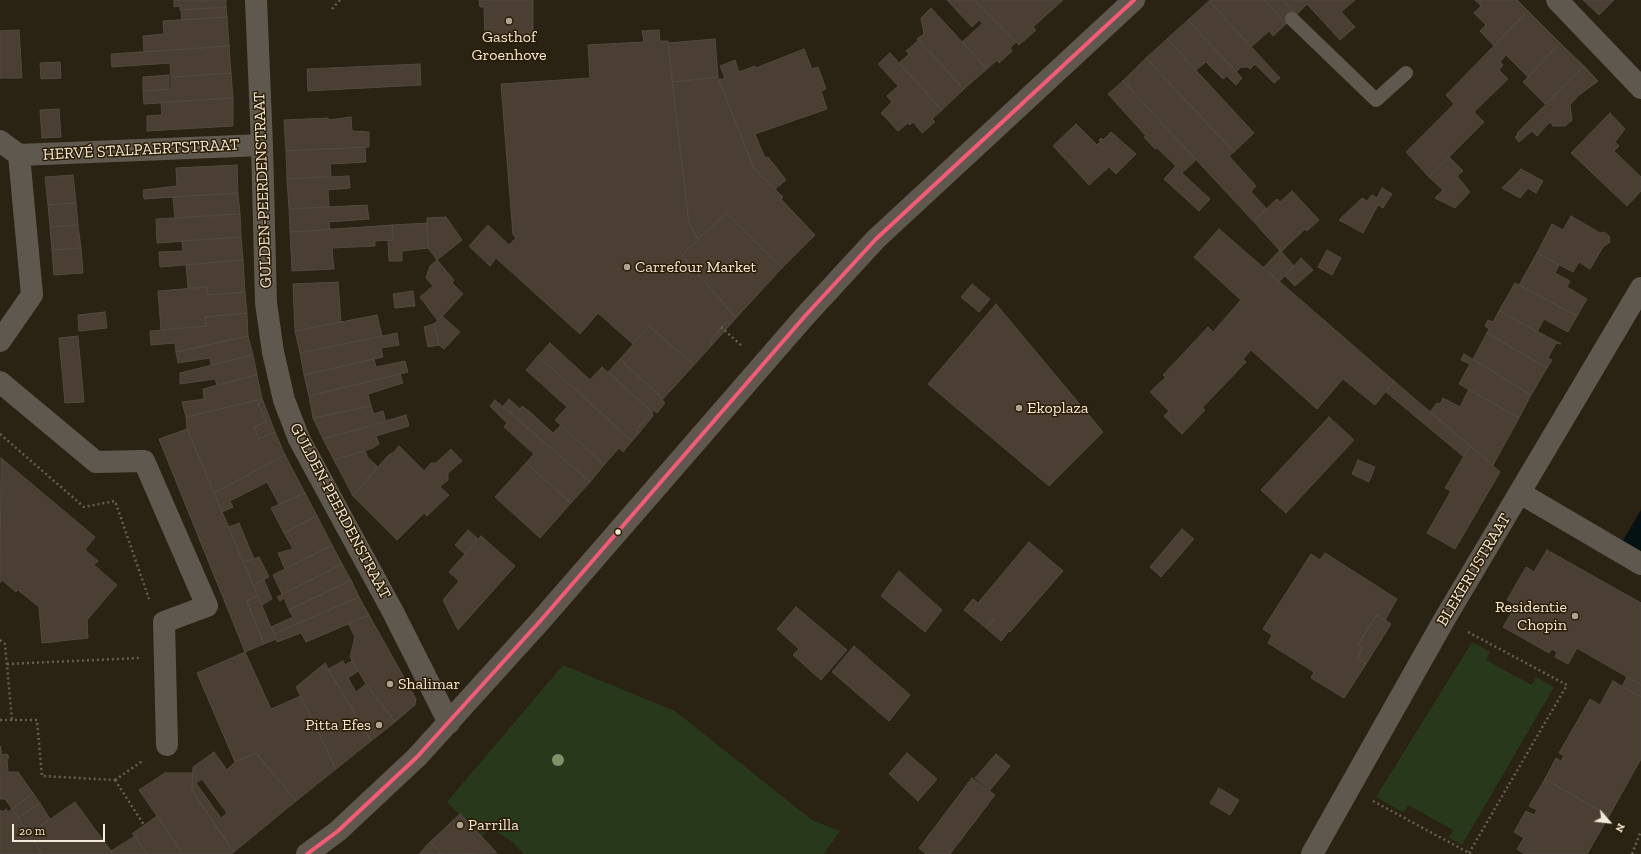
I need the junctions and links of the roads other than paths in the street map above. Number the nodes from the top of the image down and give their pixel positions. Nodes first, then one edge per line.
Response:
1 (256, 0) edge
2 (1134, 0) edge
3 (1557, 0) edge
4 (1292, 18) dead end
5 (1406, 72) dead end
6 (1641, 88) edge
7 (0, 141) edge
8 (262, 144) junction
9 (19, 155) junction
10 (1641, 288) edge
11 (0, 340) edge
12 (0, 382) edge
13 (1520, 493) junction
14 (1641, 564) edge
15 (448, 723) junction
16 (167, 745) road end
17 (307, 854) edge
18 (1312, 854) edge

1 - 8 street, GULDEN-PEERDENSTRAAT
2 - 15 street
3 - 6 street
4 - 5 lane
7 - 9 street, HERVÉ STALPAERTSTRAAT
8 - 9 street, HERVÉ STALPAERTSTRAAT
8 - 15 street, GULDEN-PEERDENSTRAAT
9 - 11 street, HERVÉ STALPAERTSTRAAT
10 - 13 street, BLEKERIJSTRAAT
12 - 16 street
13 - 14 street
13 - 18 street, BLEKERIJSTRAAT
15 - 17 street

